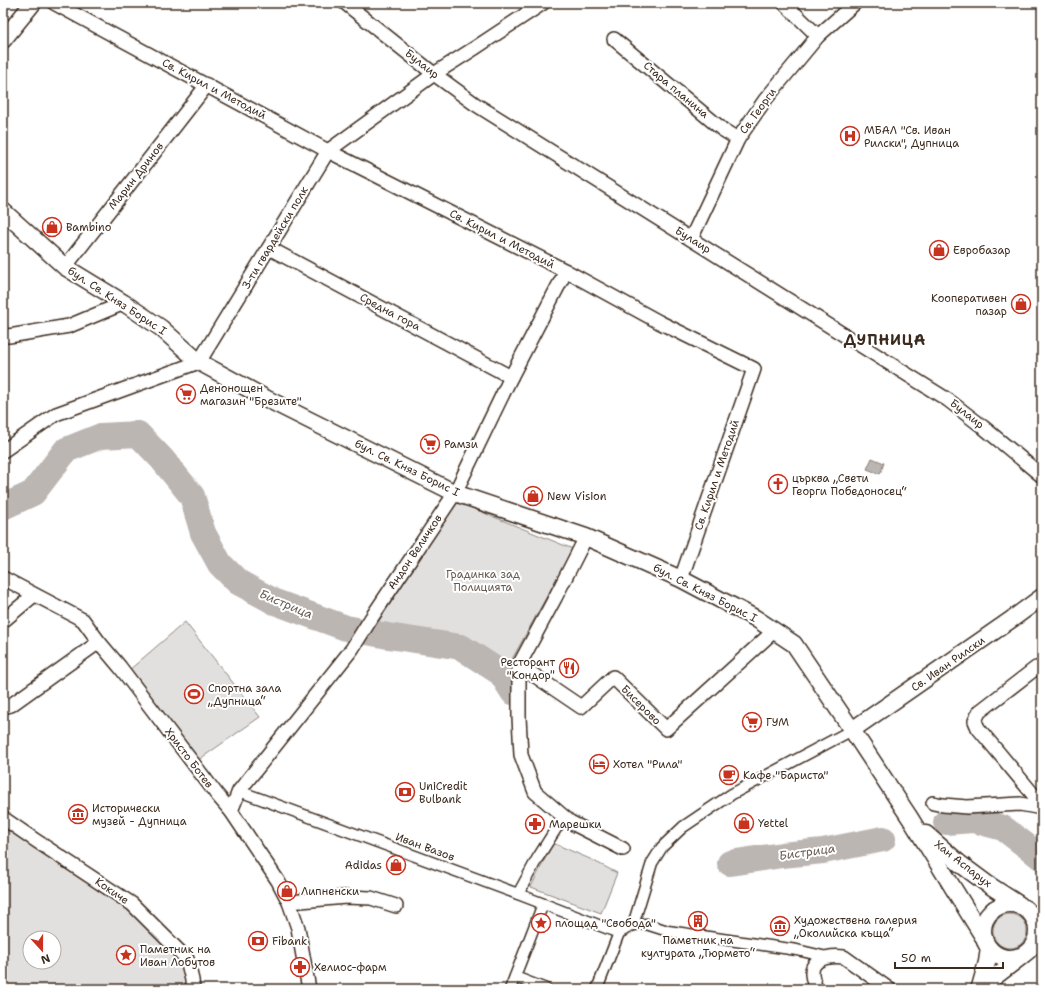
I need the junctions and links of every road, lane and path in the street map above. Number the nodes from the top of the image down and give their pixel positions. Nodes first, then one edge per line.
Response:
1 (33, 3) edge
2 (54, 3) edge
3 (345, 3) edge
4 (543, 3) edge
5 (784, 3) edge
6 (855, 3) edge
7 (818, 36) junction
8 (614, 39) dead end
9 (3, 40) edge
10 (434, 74) junction
11 (207, 85) junction
12 (738, 138) junction
13 (328, 151) junction
14 (3, 211) edge
15 (691, 239) junction
16 (269, 248) junction
17 (65, 267) junction
18 (566, 271) junction
19 (124, 303) junction
20 (3, 335) edge
21 (199, 362) junction
22 (512, 377) junction
23 (3, 450) edge
24 (1042, 476) edge
25 (455, 493) junction
26 (586, 537) junction
27 (3, 578) edge
28 (681, 579) junction
29 (34, 595) junction
30 (1042, 597) edge
31 (3, 621) edge
32 (774, 631) junction
33 (99, 642) junction
34 (520, 665) junction
35 (1042, 668) edge
36 (3, 707) edge
37 (852, 730) junction
38 (239, 792) junction
39 (933, 803) dead end
40 (1042, 807) edge
41 (230, 811) junction
42 (564, 816) junction
43 (3, 818) edge
44 (910, 818) junction
45 (623, 849) dead end
46 (518, 894) junction
47 (289, 902) junction
48 (543, 904) junction
49 (396, 906) dead end
50 (1031, 910) edge
51 (632, 925) junction
52 (620, 933) junction
53 (986, 943) junction
54 (1031, 950) edge
55 (827, 957) junction
56 (514, 977) junction
57 (980, 988) edge
58 (193, 989) edge
59 (309, 989) edge
60 (510, 989) edge
61 (546, 989) edge
62 (597, 989) edge
63 (816, 989) edge
64 (889, 989) edge

1 - 9 street
2 - 11 street, Св. Кирил и Методий
3 - 10 street, Булаир
4 - 10 street, 3-ти гвардейски полк
5 - 7 street
6 - 7 street, Св. Георги
7 - 12 street, Св. Георги
8 - 12 street, Стара планина
10 - 13 street, 3-ти гвардейски полк
10 - 15 street, Булаир
11 - 13 street, Св. Кирил и Методий
11 - 17 street, Марин Дринов
12 - 15 street, Св. Георги
13 - 16 street, 3-ти гвардейски полк
13 - 18 street, Св. Кирил и Методий
14 - 17 street, бул. Св. Княз Борис I
15 - 24 street, Булаир
16 - 21 street, 3-ти гвардейски полк
16 - 22 street, Средна гора
17 - 19 street, бул. Св. Княз Борис I
18 - 22 street, Андон Величков
18 - 28 street, Св. Кирил и Методий
19 - 20 street
19 - 21 street, бул. Св. Княз Борис I
21 - 23 street
21 - 25 street, бул. Св. Княз Борис I
22 - 25 street, Андон Величков
25 - 26 street, бул. Св. Княз Борис I
25 - 38 street, Андон Величков
26 - 28 street, бул. Св. Княз Борис I
26 - 34 street
27 - 29 street, Христо Ботев
28 - 32 street, бул. Св. Княз Борис I
29 - 31 street
29 - 33 street, Христо Ботев
30 - 37 street, Св. Иван Рилски
32 - 34 street, Бисерово
32 - 37 street, бул. Св. Княз Борис I
33 - 36 street
33 - 41 street, Христо Ботев
34 - 42 street
35 - 40 street
37 - 44 street, Хан Аспарух
37 - 51 street
38 - 41 street, Андон Величков
38 - 46 street, Иван Вазов
39 - 40 street
41 - 47 street, Христо Ботев
42 - 45 street
42 - 46 street
43 - 58 street, Кокиче
44 - 50 street, Хан Аспарух
44 - 53 street, Хан Аспарух
46 - 48 street, Иван Вазов
47 - 49 street
47 - 59 street, Христо Ботев
48 - 52 street, Иван Вазов
48 - 56 street
50 - 53 street
50 - 54 street
51 - 52 street
51 - 55 street
52 - 62 street
53 - 54 street
53 - 57 street
54 - 57 street
55 - 63 street
55 - 64 street
56 - 60 street
56 - 61 street

